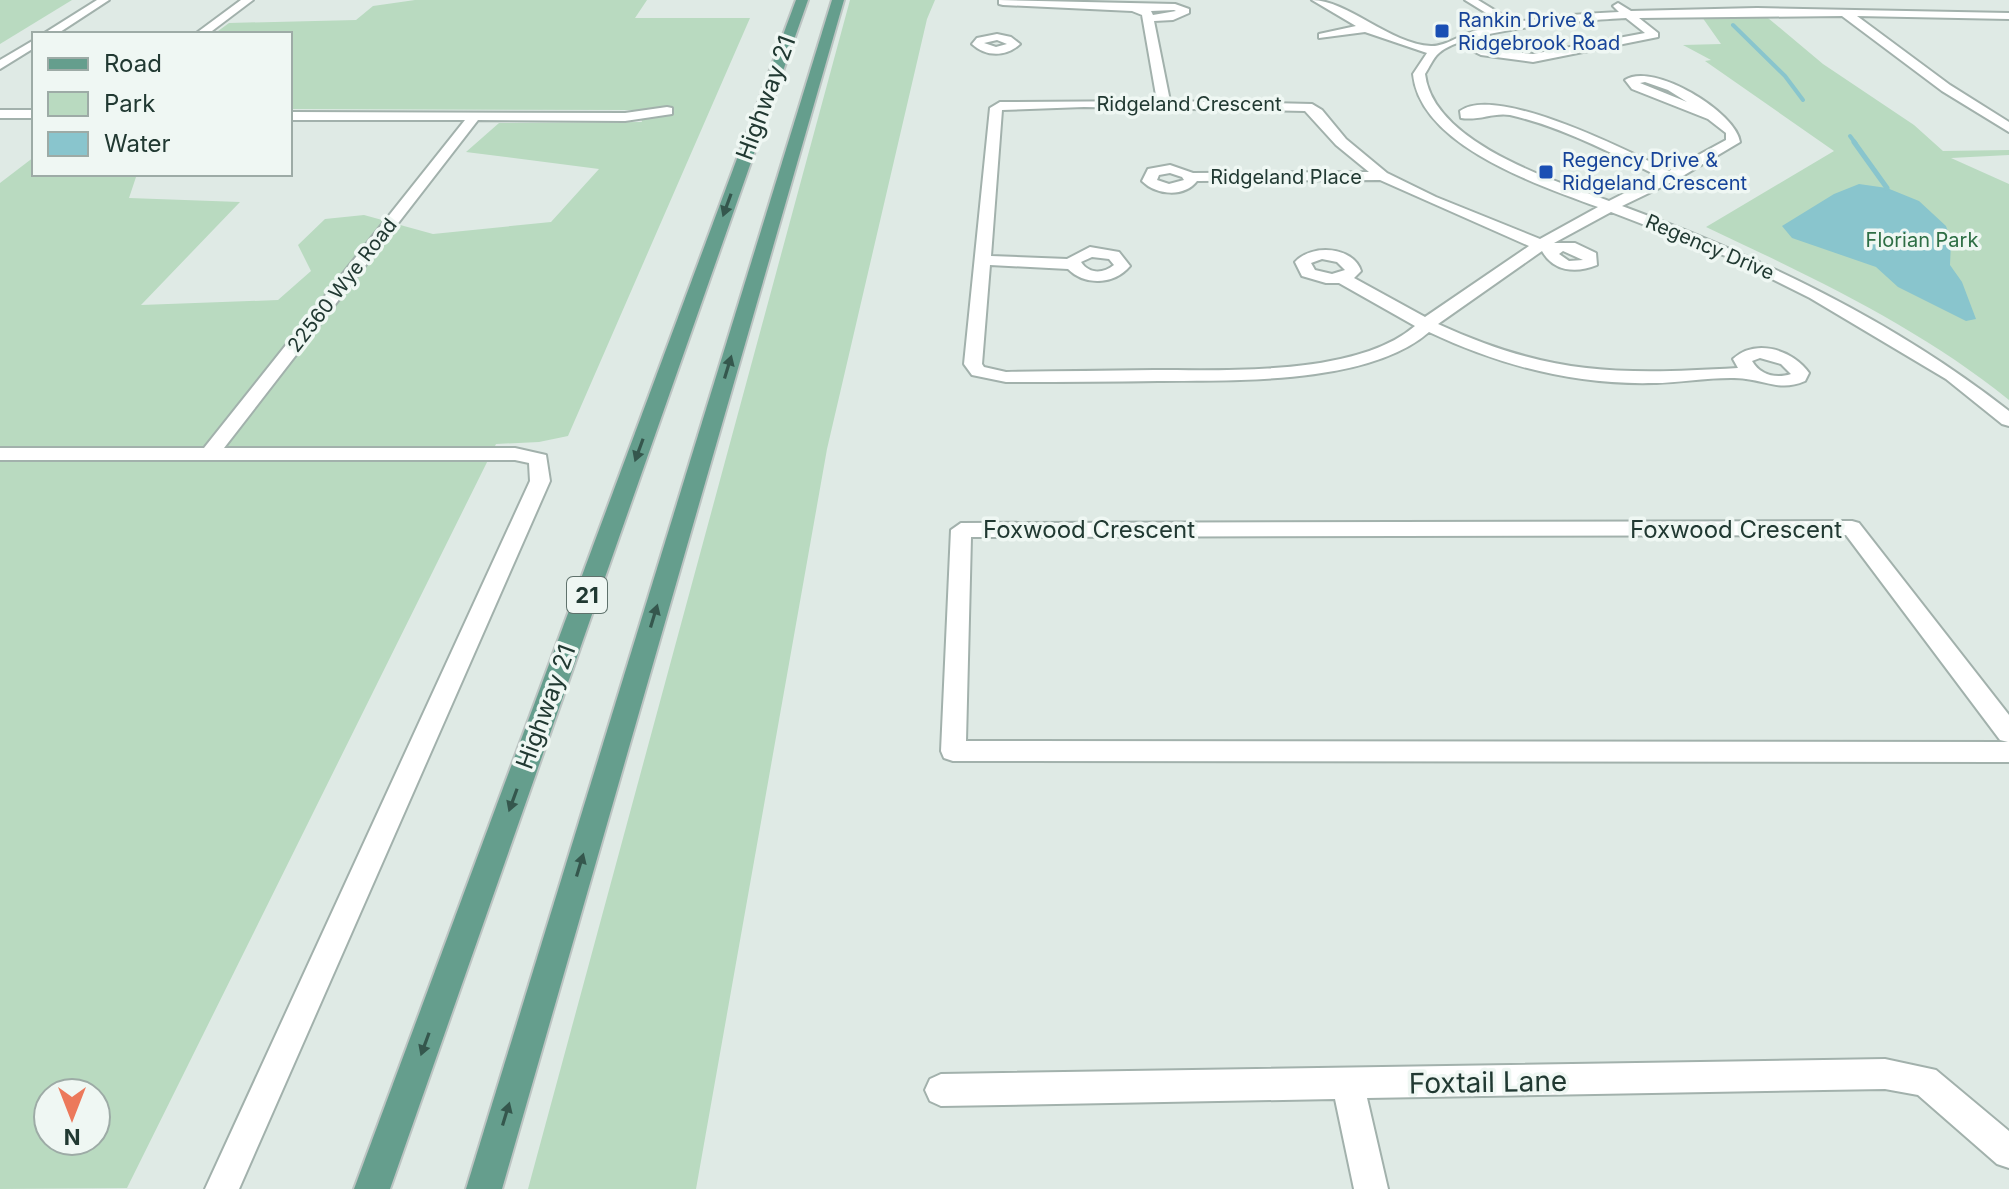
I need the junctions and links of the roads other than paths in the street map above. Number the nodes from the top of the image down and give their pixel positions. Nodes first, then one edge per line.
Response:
1 (104, 0) edge
2 (248, 0) edge
3 (802, 0) edge
4 (838, 0) edge
5 (1317, 0) edge
6 (1470, 0) edge
7 (1610, 0) edge
8 (1809, 0) edge
9 (1969, 0) edge
10 (1826, 6) edge
11 (1134, 8) junction
12 (1002, 9) edge
13 (1622, 9) junction
14 (1848, 13) junction
15 (2002, 16) edge
16 (1150, 18) junction
17 (1503, 19) junction
18 (2009, 25) edge
19 (1366, 28) junction
20 (52, 32) edge
21 (204, 32) edge
22 (1323, 36) dead end
23 (997, 37) dead end
24 (32, 44) edge
25 (1431, 50) junction
26 (1481, 52) dead end
27 (0, 65) edge
28 (1164, 104) junction
29 (1500, 110) dead end
30 (667, 111) dead end
31 (0, 114) edge
32 (32, 114) edge
33 (1708, 115) junction
34 (292, 116) edge
35 (474, 117) junction
36 (2009, 128) edge
37 (1382, 176) junction
38 (1190, 177) dead end
39 (1671, 177) junction
40 (1609, 205) junction
41 (1546, 247) junction
42 (981, 260) junction
43 (1073, 264) dead end
44 (1342, 278) dead end
45 (1428, 323) junction
46 (1751, 373) dead end
47 (2009, 420) edge
48 (0, 454) edge
49 (209, 454) junction
50 (2009, 733) edge
51 (2009, 752) edge
52 (1348, 1085) junction
53 (941, 1090) dead end
54 (2009, 1152) edge
55 (222, 1189) edge
56 (372, 1189) edge
57 (484, 1189) edge
58 (1371, 1189) edge

1 - 20 street
2 - 21 street
3 -> 56 main road, Highway 21 / 21
57 -> 4 main road, Highway 21
5 - 19 street
6 - 17 street
7 - 13 street
8 - 10 street
9 - 15 street
10 - 13 street
10 - 14 street
11 - 12 street
11 - 16 street
11 - 16 street
12 - 23 street
13 - 17 street
13 - 26 street
14 - 15 street
14 - 36 street
15 - 18 street
16 - 28 street
17 - 25 street
19 - 22 street
19 - 25 street
24 - 27 street
25 - 40 street, Regency Drive
28 - 37 street, Ridgeland Crescent
28 - 42 street, Ridgeland Crescent
29 - 39 street
30 - 35 street
31 - 32 street
33 - 33 street
33 - 39 street, Ridgeland Crescent
34 - 35 street
35 - 49 street, 22560 Wye Road
37 - 38 street, Ridgeland Place
37 - 41 street, Ridgeland Crescent
39 - 40 street, Ridgeland Crescent
40 - 41 street, Ridgeland Crescent
40 - 47 street, Regency Drive
41 - 45 street, Ridgeland Crescent
42 - 43 street
42 - 45 street, Ridgeland Crescent
44 - 45 street
45 - 46 street
48 - 49 street
49 - 55 street
50 - 51 street, Foxwood Crescent
52 - 53 street, Foxtail Lane
52 - 54 street, Foxtail Lane
52 - 58 street

